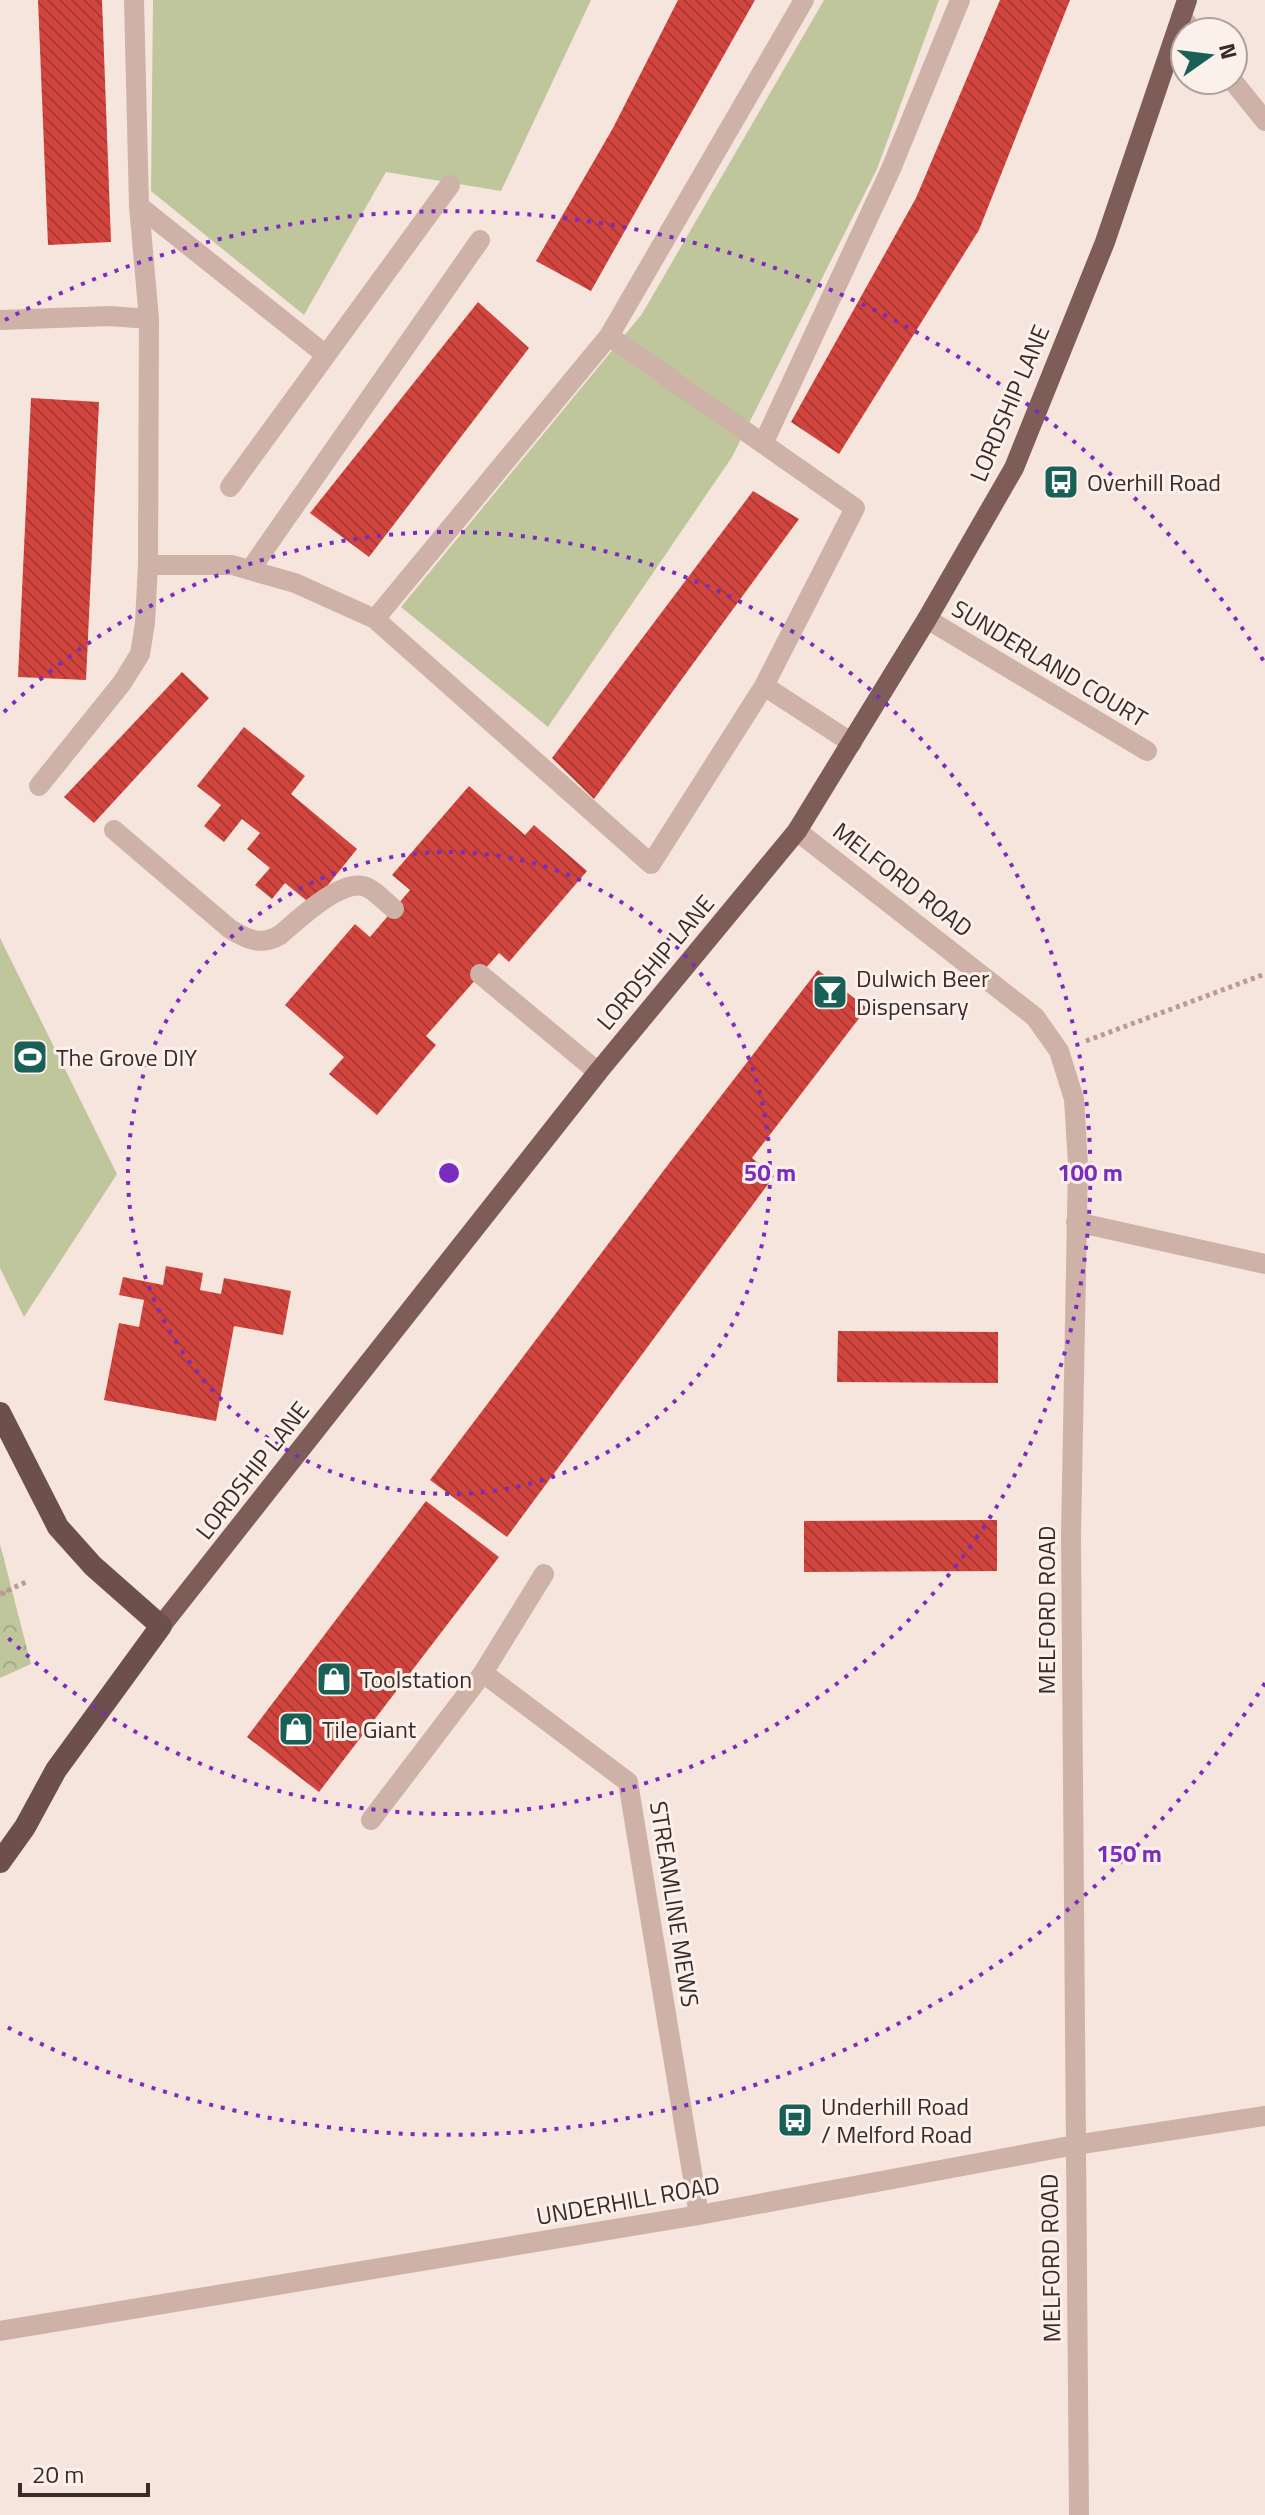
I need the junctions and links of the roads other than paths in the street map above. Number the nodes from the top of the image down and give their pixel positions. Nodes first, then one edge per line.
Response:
1 (134, 0) edge
2 (804, 0) edge
3 (960, 0) edge
4 (1169, 66) edge
5 (1245, 96) edge
6 (1265, 121) edge
7 (450, 185) dead end
8 (139, 206) junction
9 (480, 240) dead end
10 (149, 319) junction
11 (0, 320) edge
12 (609, 336) junction
13 (326, 355) junction
14 (763, 444) junction
15 (230, 487) dead end
16 (148, 565) junction
17 (250, 570) junction
18 (375, 619) junction
19 (927, 619) junction
20 (764, 686) junction
21 (852, 743) junction
22 (1147, 751) dead end
23 (39, 786) dead end
24 (114, 830) dead end
25 (797, 831) junction
26 (394, 909) dead end
27 (480, 974) dead end
28 (598, 1072) junction
29 (1076, 1222) junction
30 (1265, 1264) edge
31 (0, 1413) edge
32 (544, 1574) dead end
33 (161, 1626) junction
34 (483, 1673) junction
35 (371, 1820) dead end
36 (0, 1862) edge
37 (1265, 2116) edge
38 (1075, 2145) junction
39 (699, 2215) junction
40 (0, 2331) edge
41 (1079, 2515) edge

1 - 8 street
2 - 12 street
3 - 14 street
4 - 19 main road, LORDSHIP LANE
5 - 6 street
7 - 13 street
8 - 10 street
8 - 13 street
9 - 17 street
10 - 11 street
10 - 16 street
12 - 14 street
12 - 18 street
13 - 15 street
14 - 20 street
16 - 17 street
16 - 23 street
17 - 18 street
18 - 20 street
19 - 21 main road, LORDSHIP LANE
19 - 22 street, SUNDERLAND COURT
20 - 21 street
21 - 25 main road, LORDSHIP LANE
24 - 26 street
25 - 28 main road, LORDSHIP LANE
25 - 29 street, MELFORD ROAD
27 - 28 street
28 - 33 main road, LORDSHIP LANE
29 - 30 street
29 - 38 street, MELFORD ROAD
31 - 33 highway
32 - 34 street
33 - 36 highway, LORDSHIP LANE
34 - 35 street
34 - 39 street, STREAMLINE MEWS
37 - 38 street, UNDERHILL ROAD
38 - 39 street, UNDERHILL ROAD
38 - 41 street, MELFORD ROAD
39 - 40 street, UNDERHILL ROAD

